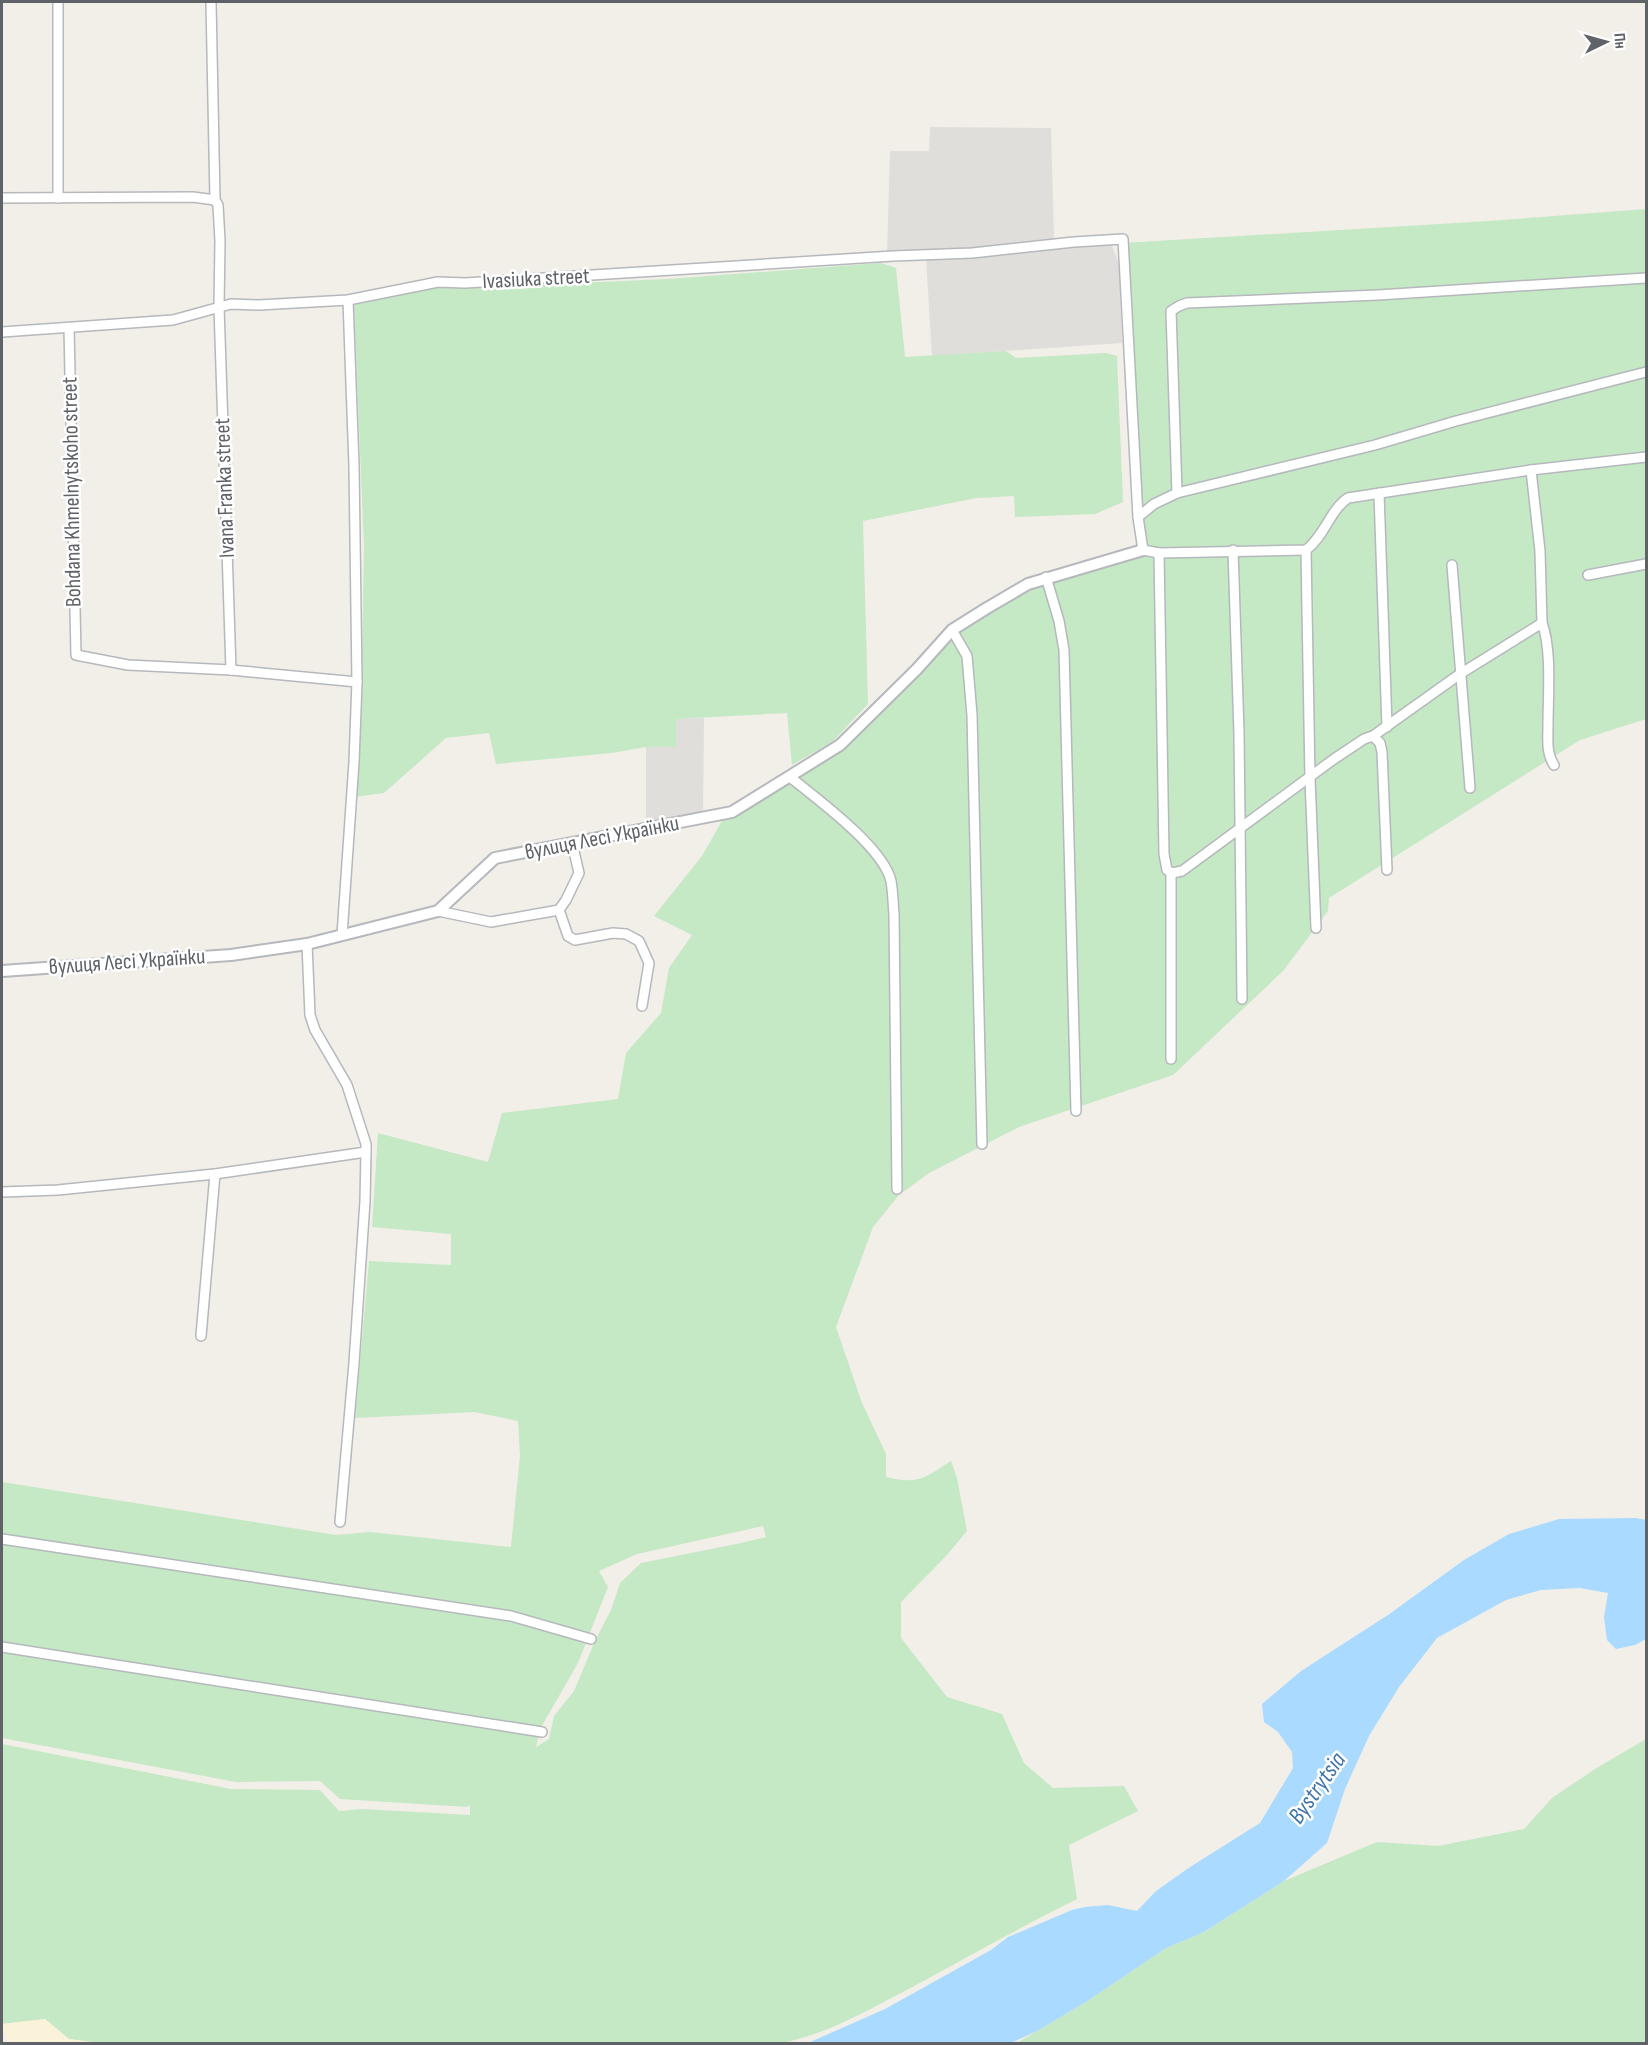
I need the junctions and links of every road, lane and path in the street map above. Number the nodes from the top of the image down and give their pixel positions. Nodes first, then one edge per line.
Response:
1 (58, 2) edge
2 (211, 2) edge
3 (2, 198) edge
4 (58, 198) junction
5 (215, 200) junction
6 (1647, 278) edge
7 (348, 300) junction
8 (219, 308) junction
9 (69, 328) junction
10 (2, 332) edge
11 (1647, 372) edge
12 (1647, 457) edge
13 (1531, 470) junction
14 (1178, 493) junction
15 (1379, 493) junction
16 (1138, 517) junction
17 (1143, 550) junction
18 (1233, 550) junction
19 (1306, 550) junction
20 (1159, 553) junction
21 (1647, 564) edge
22 (1452, 565) dead end
23 (1588, 575) dead end
24 (1046, 577) junction
25 (1542, 623) junction
26 (952, 630) junction
27 (231, 669) junction
28 (1460, 674) junction
29 (357, 682) junction
30 (1387, 727) junction
31 (1373, 736) junction
32 (1554, 765) dead end
33 (790, 777) junction
34 (1310, 779) junction
35 (1470, 788) dead end
36 (1239, 830) junction
37 (572, 843) junction
38 (1387, 870) dead end
39 (1171, 872) junction
40 (559, 910) junction
41 (438, 911) junction
42 (1316, 928) dead end
43 (342, 935) junction
44 (307, 944) junction
45 (2, 970) edge
46 (1242, 999) dead end
47 (642, 1006) dead end
48 (1171, 1059) dead end
49 (1076, 1111) dead end
50 (981, 1144) dead end
51 (366, 1152) junction
52 (215, 1174) junction
53 (897, 1189) dead end
54 (2, 1192) edge
55 (201, 1336) dead end
56 (340, 1522) dead end
57 (2, 1539) edge
58 (591, 1639) dead end
59 (2, 1647) edge
60 (542, 1732) dead end

1 - 4 street
2 - 5 street, Ivana Franka street
3 - 4 street
4 - 5 street
5 - 8 street, Ivana Franka street
6 - 14 street
7 - 8 street, Ivasiuka street
7 - 16 street, Ivasiuka street
7 - 29 street
8 - 9 street, Ivasiuka street
8 - 27 street, Ivana Franka street
9 - 10 street, Ivasiuka street
9 - 27 street, Bohdana Khmelnytskoho street
11 - 14 street
12 - 13 street
13 - 15 street
13 - 25 street
14 - 16 street
15 - 19 street
15 - 30 street
16 - 17 street
17 - 20 street
17 - 24 street, вулиця Лесі Українки
18 - 19 street
18 - 20 street
18 - 36 street
19 - 34 street
20 - 39 street
21 - 23 street
22 - 28 street
24 - 26 street, вулиця Лесі Українки
24 - 49 street
25 - 28 street
25 - 32 street
26 - 33 street, вулиця Лесі Українки
26 - 50 street
27 - 29 street
28 - 30 street
28 - 35 street
29 - 43 street
30 - 31 street
31 - 34 street
31 - 38 street
33 - 37 street, вулиця Лесі Українки
33 - 53 street
34 - 36 street
34 - 42 street
36 - 39 street
36 - 46 street
37 - 40 street
37 - 41 street, вулиця Лесі Українки
39 - 48 street
40 - 41 street
40 - 47 street
41 - 43 street, вулиця Лесі Українки
43 - 44 street, вулиця Лесі Українки
44 - 45 street, вулиця Лесі Українки
44 - 51 street
51 - 52 street
51 - 56 street
52 - 54 street
52 - 55 street
57 - 58 street
59 - 60 street

